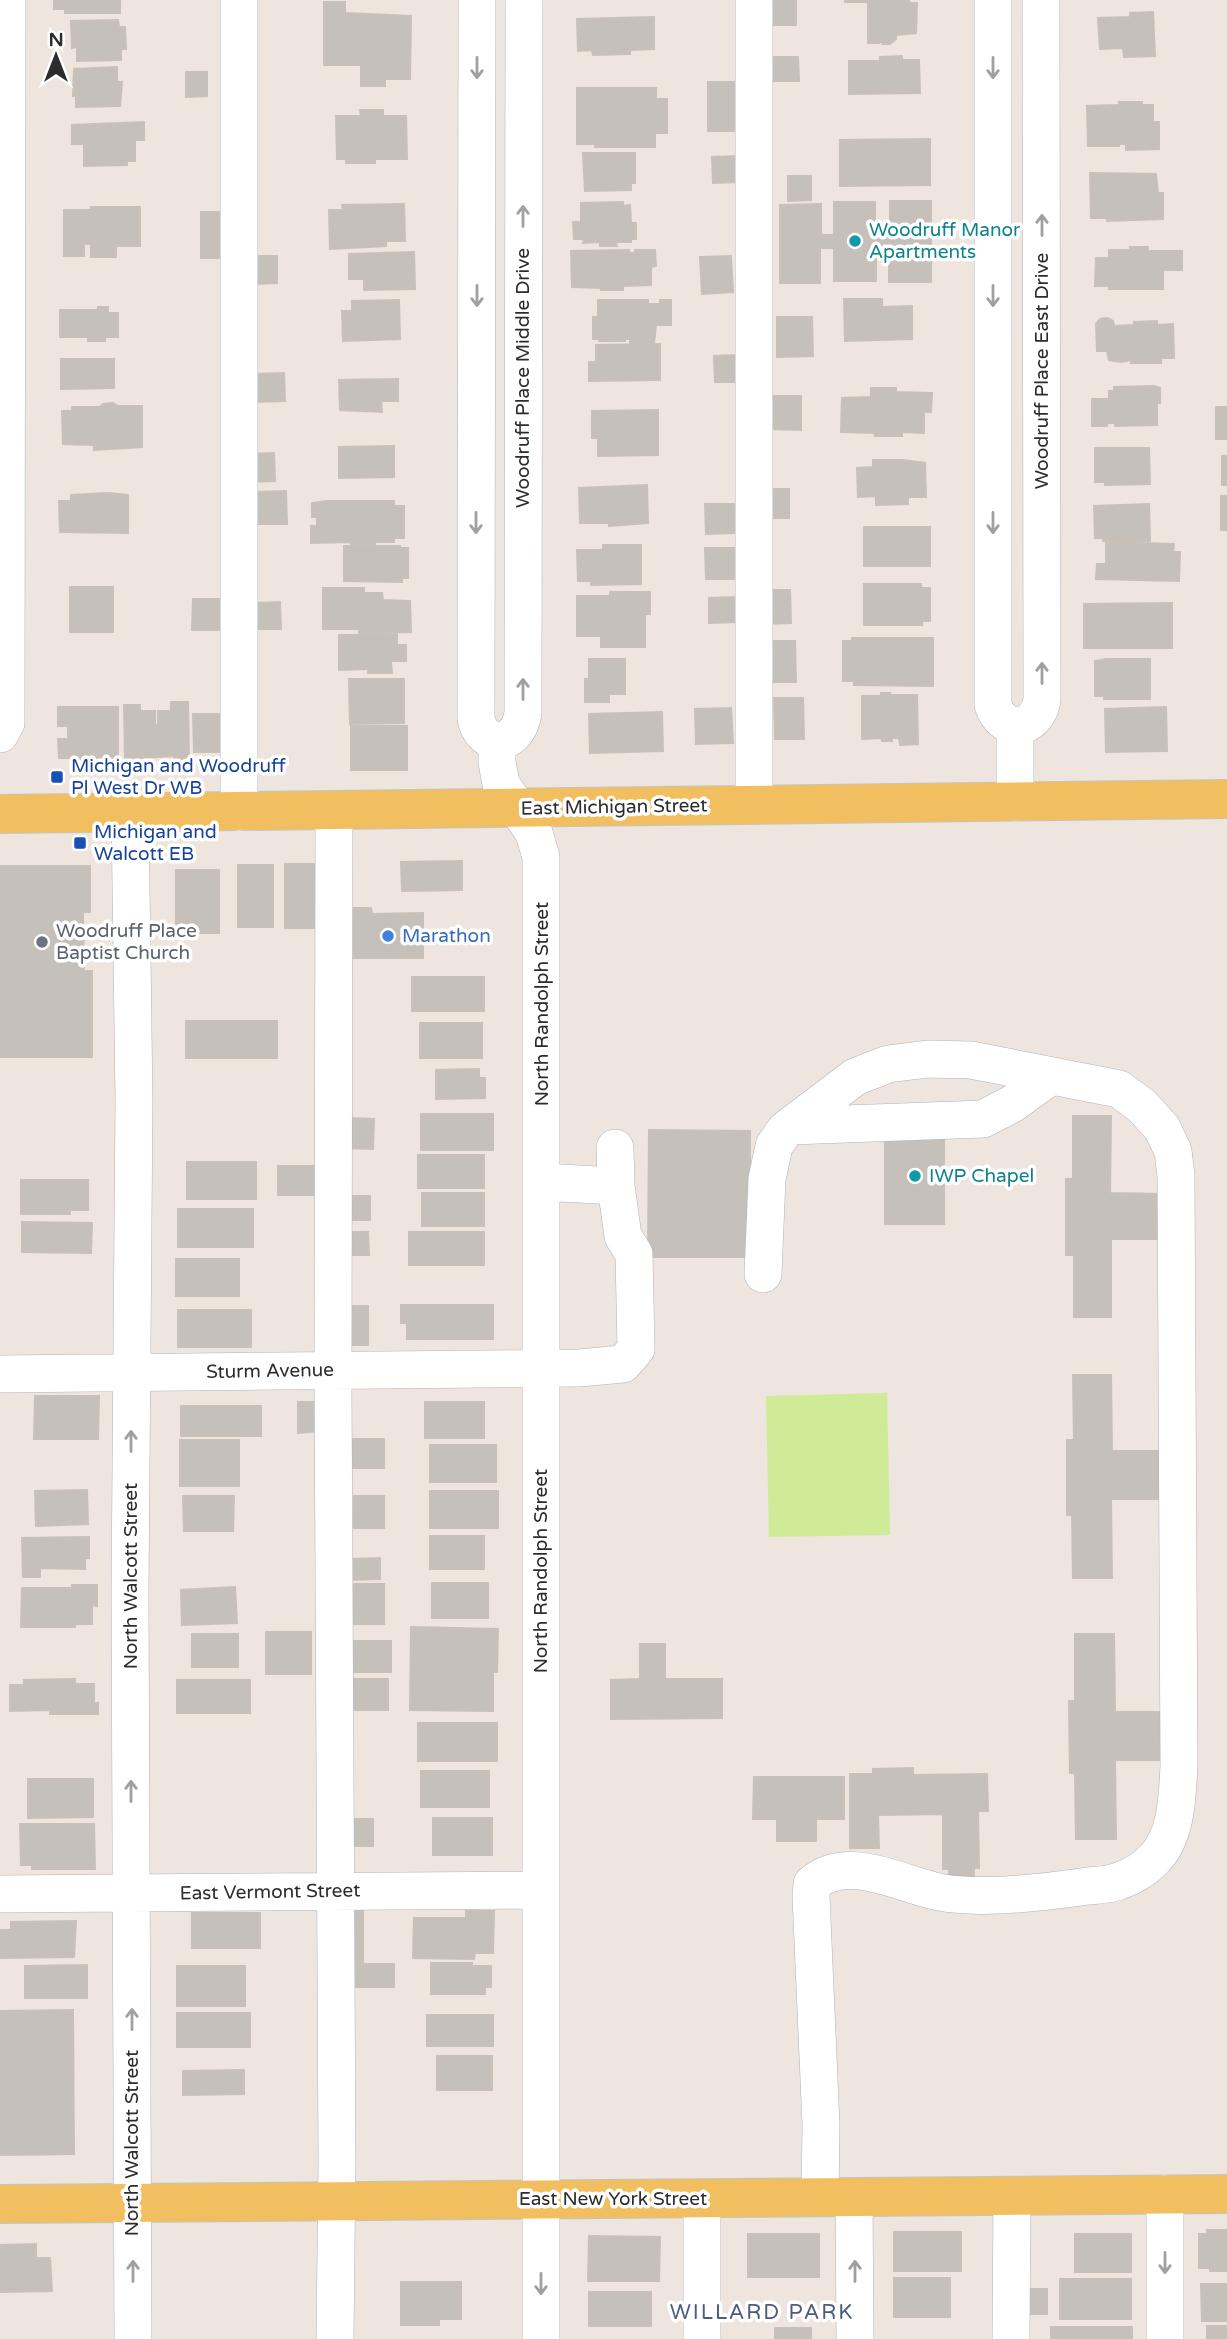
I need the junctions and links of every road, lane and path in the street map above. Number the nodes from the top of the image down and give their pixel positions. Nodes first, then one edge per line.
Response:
1 (6, 0) edge
2 (239, 0) edge
3 (477, 0) edge
4 (524, 0) edge
5 (754, 0) edge
6 (993, 0) edge
7 (1041, 0) edge
8 (1016, 725) junction
9 (0, 734) edge
10 (496, 740) junction
11 (1227, 799) edge
12 (1016, 802) junction
13 (754, 805) junction
14 (517, 809) junction
15 (334, 811) junction
16 (239, 812) junction
17 (130, 813) junction
18 (0, 814) edge
19 (1051, 1076) junction
20 (791, 1126) junction
21 (615, 1148) dead end
22 (542, 1182) junction
23 (616, 1186) junction
24 (763, 1273) dead end
25 (541, 1367) junction
26 (333, 1370) junction
27 (131, 1373) junction
28 (0, 1374) edge
29 (540, 1890) junction
30 (336, 1891) junction
31 (132, 1893) junction
32 (0, 1894) edge
33 (1164, 2194) junction
34 (1227, 2194) edge
35 (1012, 2196) junction
36 (837, 2197) junction
37 (702, 2199) junction
38 (337, 2200) junction
39 (541, 2200) junction
40 (133, 2202) junction
41 (0, 2204) edge
42 (133, 2339) edge
43 (335, 2339) edge
44 (541, 2339) edge
45 (702, 2339) edge
46 (855, 2339) edge
47 (1011, 2339) edge
48 (1165, 2339) edge

1 - 9 street
2 - 16 street
3 -> 10 street
10 -> 4 street, Woodruff Place Middle Drive
5 - 13 street
6 -> 8 street
8 -> 7 street, Woodruff Place East Drive
8 - 12 street
10 - 14 street
11 - 12 main road, East Michigan Street
12 - 13 main road, East Michigan Street
13 - 14 main road, East Michigan Street
14 - 15 main road, East Michigan Street
14 - 22 street, North Randolph Street
15 - 16 main road, East Michigan Street
15 - 26 street
16 - 17 main road, East Michigan Street
17 - 18 main road, East Michigan Street
17 - 27 street, North Walcott Street
19 - 20 street
19 - 20 street
19 - 36 street
20 - 24 street
21 - 23 street, Sturm Avenue
22 - 23 street
22 - 25 street, North Randolph Street
23 - 25 street, Sturm Avenue
25 - 26 street, Sturm Avenue
25 - 29 street, North Randolph Street
26 - 27 street, Sturm Avenue
26 - 30 street
27 - 28 street, Sturm Avenue
31 -> 27 street, North Walcott Street
29 - 30 street, East Vermont Street
29 - 39 street, North Randolph Street
30 - 31 street, East Vermont Street
30 - 38 street
31 - 32 street, East Vermont Street
40 -> 31 street, North Walcott Street
33 - 34 main road, East New York Street
33 - 35 main road, East New York Street
33 -> 48 street
35 - 36 main road, East New York Street
35 - 47 street
36 - 37 main road, East New York Street
46 -> 36 street
37 - 39 main road, East New York Street
37 - 45 street
38 - 39 main road, East New York Street
38 - 40 main road, East New York Street
38 - 43 street
39 -> 44 street, North Randolph Street
40 - 41 main road, East New York Street
42 -> 40 street, North Walcott Street

